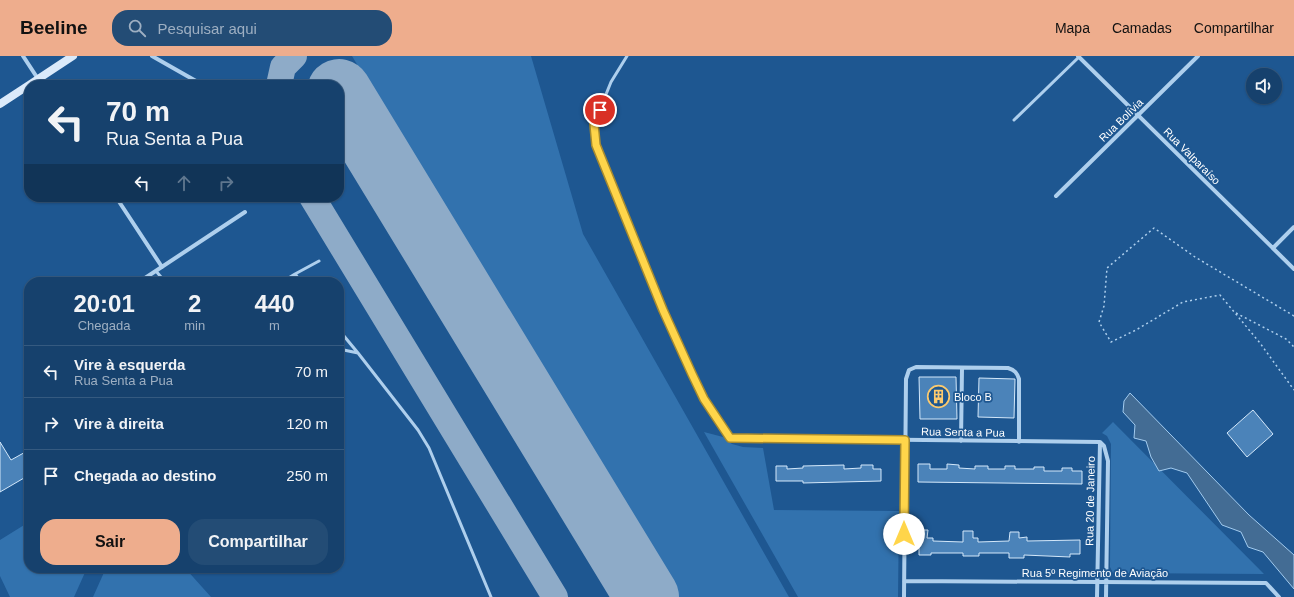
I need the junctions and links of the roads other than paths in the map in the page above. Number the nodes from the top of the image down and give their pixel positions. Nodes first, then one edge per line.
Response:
1 (24, 56) edge
2 (73, 56) edge
3 (152, 56) edge
4 (627, 56) edge
5 (1198, 56) edge
6 (1079, 57) edge
7 (39, 80) edge
8 (43, 80) edge
9 (194, 80) edge
10 (24, 88) edge
11 (0, 104) edge
12 (1138, 115) junction
13 (1014, 120) dead end
14 (1056, 196) dead end
15 (119, 202) edge
16 (245, 212) dead end
17 (1294, 227) edge
18 (1273, 248) junction
19 (319, 261) dead end
20 (162, 267) junction
21 (1294, 268) edge
22 (156, 271) junction
23 (295, 274) junction
24 (147, 277) edge
25 (161, 277) edge
26 (290, 277) edge
27 (298, 277) edge
28 (344, 336) edge
29 (344, 350) edge
30 (358, 353) junction
31 (962, 368) junction
32 (730, 438) joint
33 (905, 440) junction
34 (961, 441) junction
35 (1019, 442) junction
36 (1100, 442) junction
37 (904, 581) junction
38 (1097, 582) junction
39 (1106, 582) junction
40 (491, 597) edge
41 (904, 597) edge
42 (1097, 597) edge
43 (1106, 597) edge
44 (1279, 597) edge

1 - 7 street
2 - 8 street
3 - 9 street
4 - 32 lane
5 - 12 street, Rua Bolívia
6 - 12 street, Rua Valparaíso
6 - 13 lane
10 - 11 street
12 - 14 street, Rua Bolívia
12 - 18 street, Rua Valparaíso
15 - 20 street
16 - 20 street
17 - 18 street
18 - 21 street, Rua Valparaíso
19 - 23 lane
20 - 22 street
22 - 24 street
22 - 25 lane
23 - 26 lane
23 - 27 lane
28 - 30 lane
29 - 30 lane
30 - 40 lane
31 - 33 street
31 - 34 street
31 - 35 street
32 - 33 street, Rua Senta a Pua
33 - 34 street, Rua Senta a Pua
33 - 37 street
34 - 35 street, Rua Senta a Pua
35 - 36 street, Rua Senta a Pua
36 - 38 street, Rua 20 de Janeiro
36 - 39 street, Rua 20 de Janeiro
37 - 38 street, Rua 5º Regimento de Aviação
37 - 41 street
38 - 39 street, Rua 5º Regimento de Aviação
38 - 42 street, Rua 20 de Janeiro
39 - 43 street, Rua 20 de Janeiro
39 - 44 street, Rua 5º Regimento de Aviação

